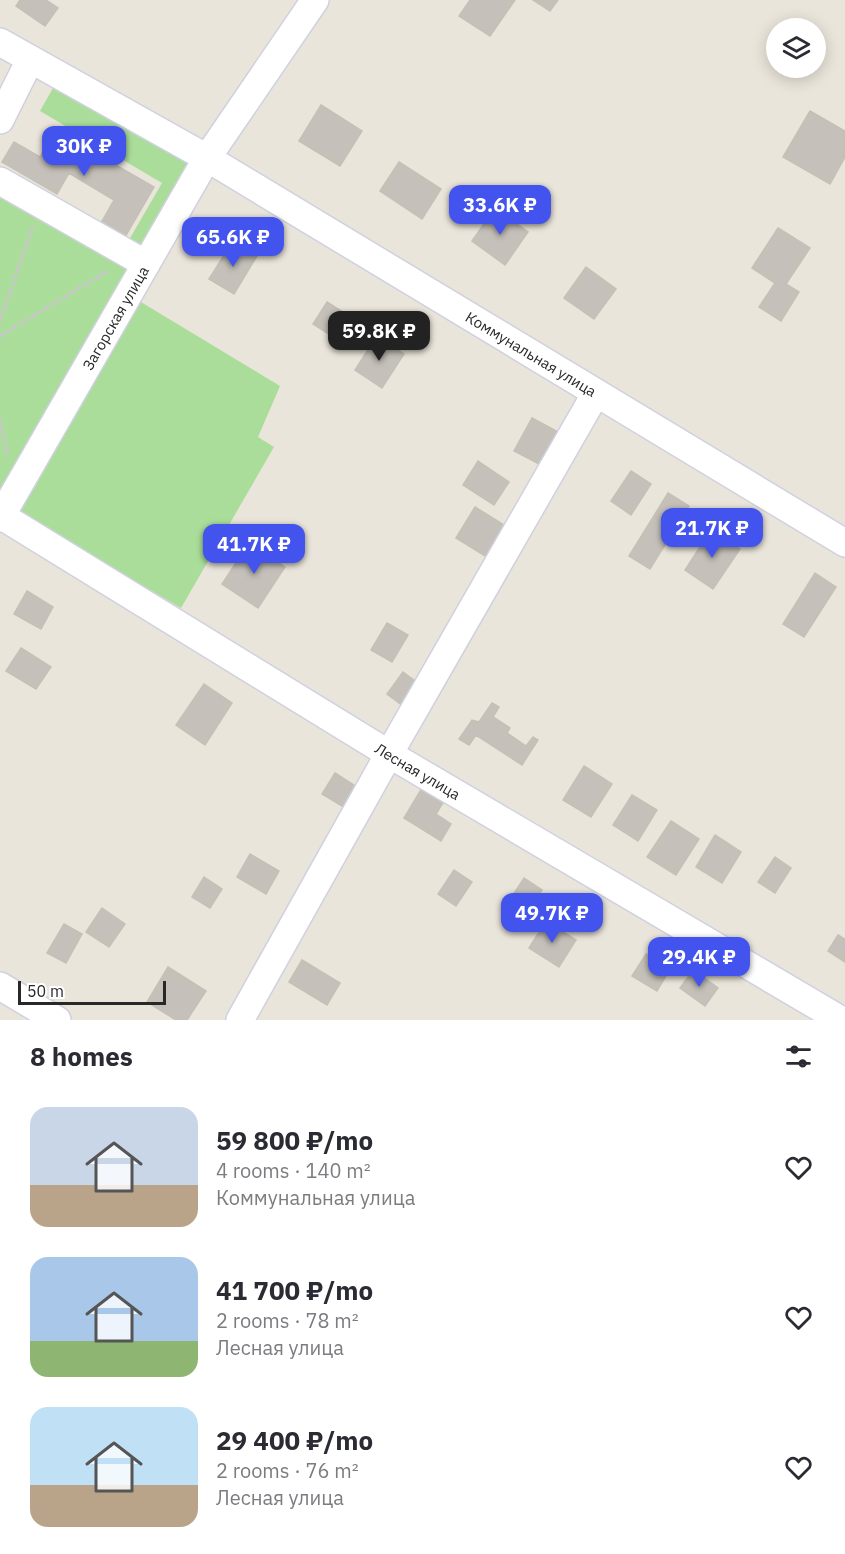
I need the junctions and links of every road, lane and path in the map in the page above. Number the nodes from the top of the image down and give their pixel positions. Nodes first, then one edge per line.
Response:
1 (315, 0) edge
2 (0, 42) edge
3 (30, 60) junction
4 (0, 120) edge
5 (207, 158) junction
6 (0, 180) edge
7 (40, 202) junction
8 (140, 260) junction
9 (0, 321) edge
10 (0, 336) edge
11 (596, 393) junction
12 (0, 516) edge
13 (845, 543) edge
14 (389, 754) junction
15 (0, 986) edge
16 (57, 1020) edge
17 (240, 1020) edge
18 (841, 1020) edge

1 - 5 street, Загорская улица
2 - 3 street, Коммунальная улица
3 - 4 street
3 - 5 street, Коммунальная улица
5 - 8 street, Загорская улица
5 - 11 street, Коммунальная улица
6 - 7 street
7 - 8 street
7 - 9 path
8 - 10 path
8 - 12 street, Загорская улица
11 - 13 street, Коммунальная улица
11 - 14 street
12 - 14 street, Лесная улица
14 - 17 street
14 - 18 street, Лесная улица
15 - 16 street

